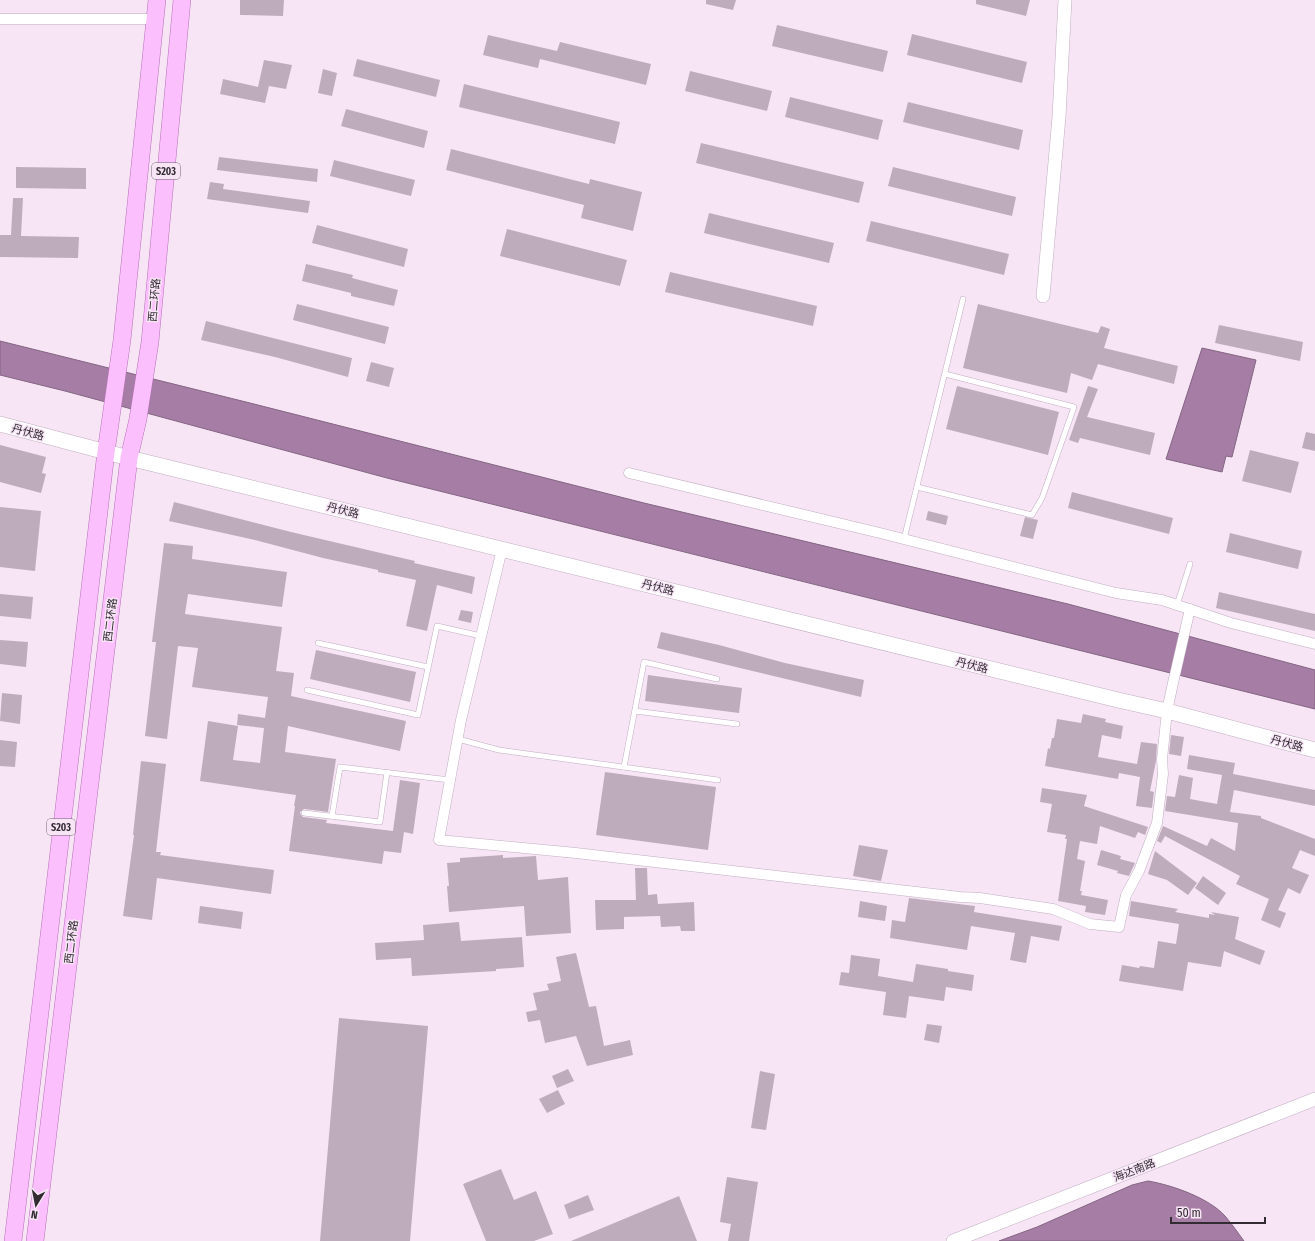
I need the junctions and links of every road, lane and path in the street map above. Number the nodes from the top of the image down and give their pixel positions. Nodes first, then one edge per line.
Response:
1 (158, 0) edge
2 (182, 0) edge
3 (1065, 0) edge
4 (0, 19) edge
5 (155, 19) junction
6 (1043, 296) dead end
7 (963, 299) dead end
8 (945, 374) junction
9 (0, 424) edge
10 (106, 452) junction
11 (129, 458) junction
12 (629, 473) dead end
13 (917, 487) junction
14 (904, 539) junction
15 (502, 549) junction
16 (1190, 564) dead end
17 (1177, 605) junction
18 (1190, 609) junction
19 (481, 636) junction
20 (318, 643) dead end
21 (1315, 644) edge
22 (428, 667) junction
23 (717, 679) dead end
24 (307, 690) dead end
25 (634, 711) junction
26 (1167, 711) junction
27 (737, 724) dead end
28 (458, 739) junction
29 (1315, 750) edge
30 (624, 767) junction
31 (387, 772) junction
32 (450, 780) junction
33 (718, 780) dead end
34 (304, 813) dead end
35 (332, 816) junction
36 (1315, 1099) edge
37 (13, 1241) edge
38 (36, 1241) edge
39 (953, 1241) edge

1 - 5 main road, 西二环路 / S203
2 - 11 main road, 西二环路 / S203
3 - 6 street
4 - 5 street
5 - 10 main road, 西二环路 / S203
7 - 8 lane
8 - 13 lane
8 - 13 lane
9 - 10 main road, 丹伏路
10 - 11 main road, 丹伏路
10 - 37 main road, 西二环路 / S203
11 - 15 main road, 丹伏路
11 - 38 main road, 西二环路 / S203
12 - 14 street
13 - 14 lane
14 - 17 street
15 - 19 street
15 - 26 main road, 丹伏路
16 - 17 lane
17 - 18 street
18 - 21 street
18 - 26 street
19 - 22 lane
19 - 28 street
20 - 22 lane
22 - 24 lane
23 - 25 lane
25 - 27 lane
25 - 30 lane
26 - 29 main road, 丹伏路
26 - 32 street
28 - 30 lane
28 - 32 street
30 - 33 lane
31 - 32 lane
31 - 35 lane
31 - 35 lane
34 - 35 lane
36 - 39 street, 海达南路

